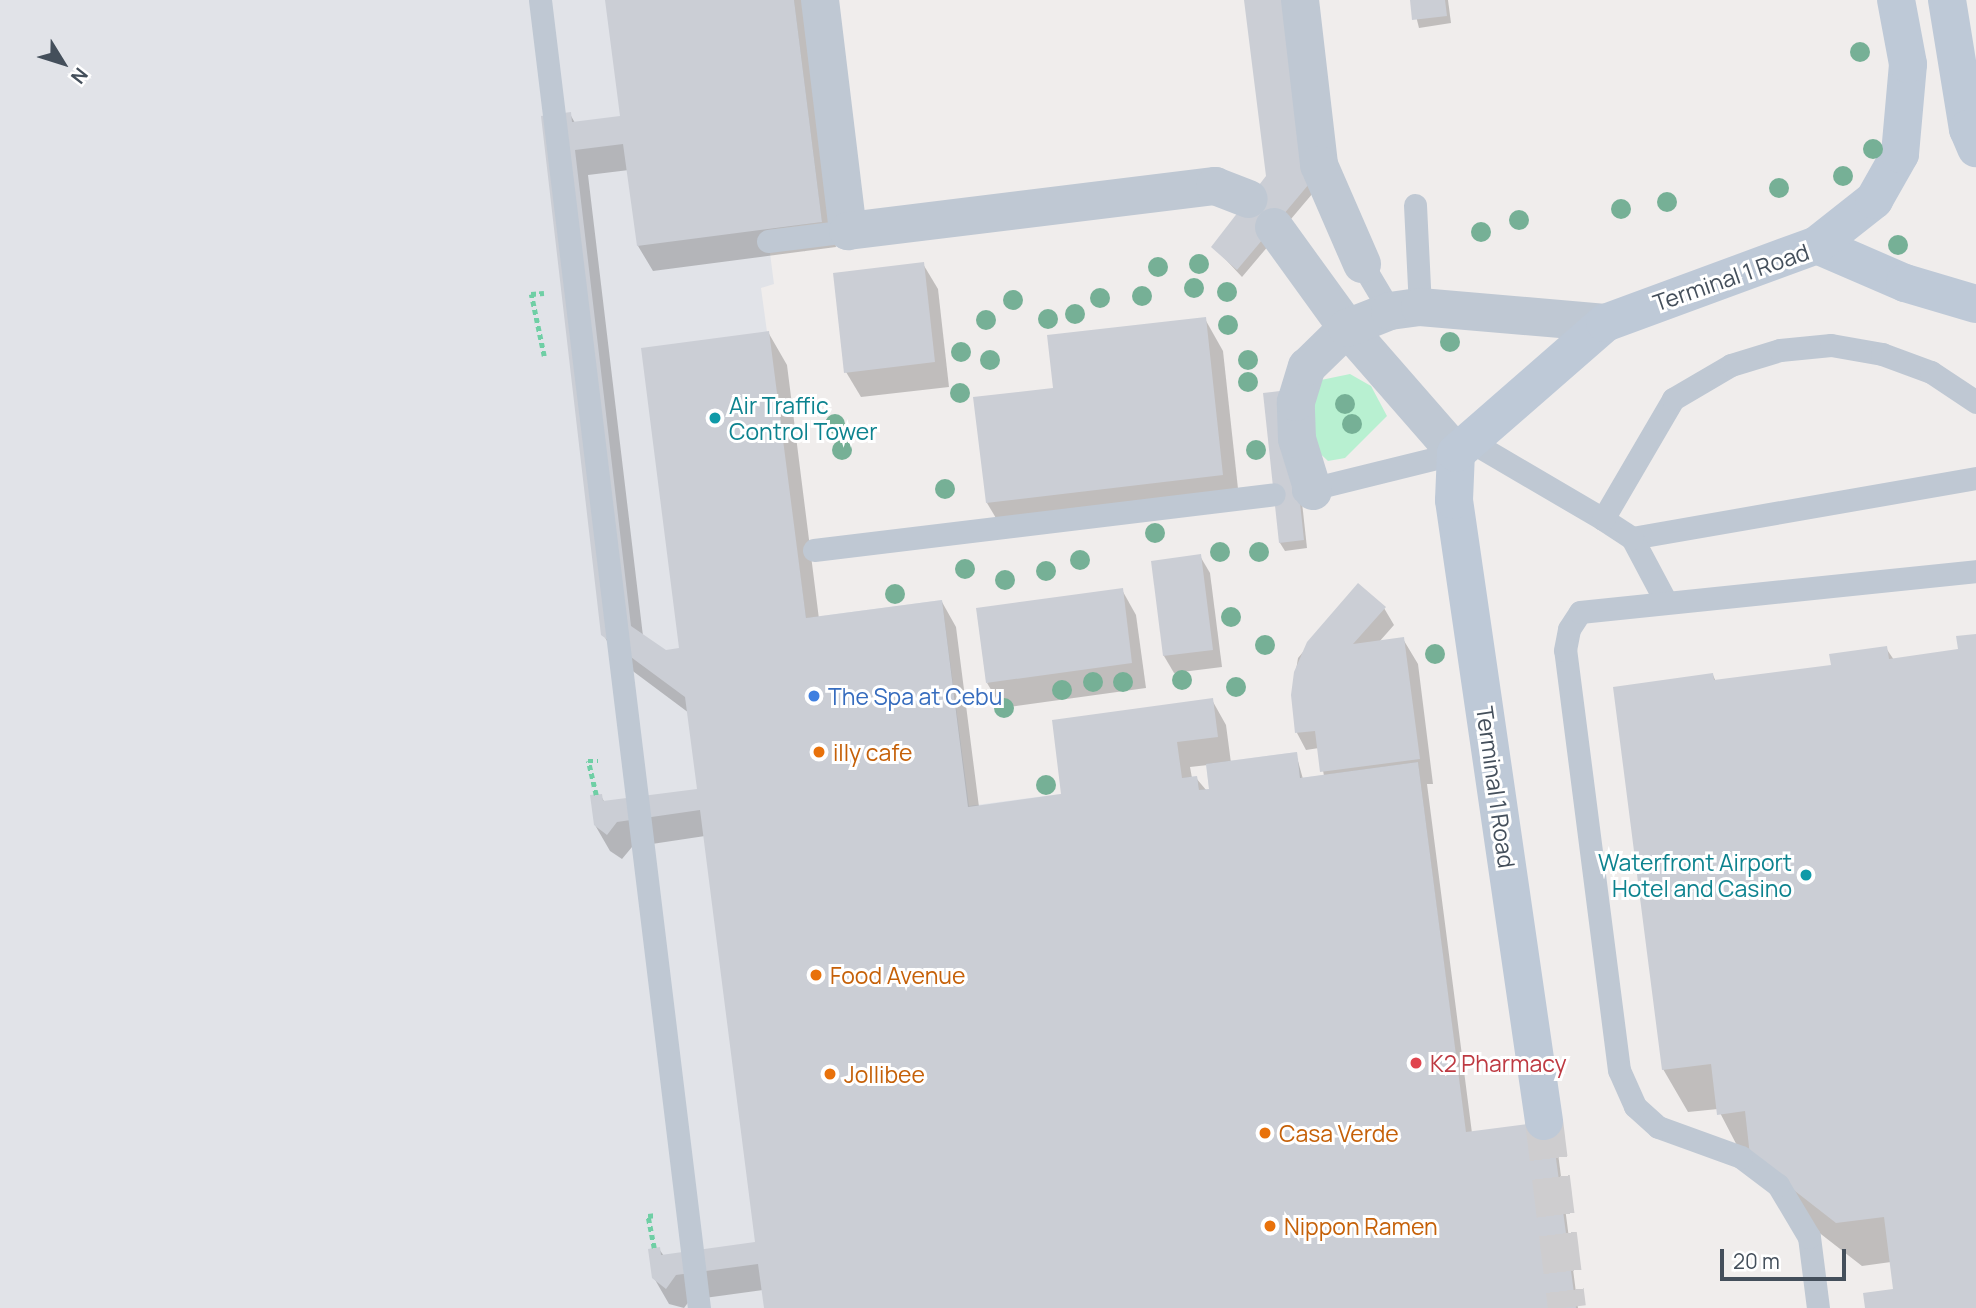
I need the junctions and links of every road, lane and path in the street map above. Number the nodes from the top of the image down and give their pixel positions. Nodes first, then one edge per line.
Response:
1 (540, 0) edge
2 (820, 0) edge
3 (1300, 0) edge
4 (1896, 0) edge
5 (1947, 0) edge
6 (1976, 148) edge
7 (1249, 199) dead end
8 (1415, 205) dead end
9 (1274, 226) dead end
10 (848, 231) junction
11 (768, 241) dead end
12 (1817, 245) junction
13 (1362, 264) joint
14 (1976, 304) edge
15 (1405, 309) junction
16 (1605, 323) junction
17 (1347, 328) junction
18 (1976, 402) edge
19 (1463, 447) junction
20 (1976, 478) edge
21 (1306, 491) joint
22 (1274, 494) dead end
23 (1602, 519) junction
24 (1632, 538) junction
25 (814, 550) dead end
26 (1976, 571) edge
27 (1666, 602) junction
28 (602, 772) dead end
29 (596, 794) dead end
30 (1544, 1121) tunnel mouth
31 (699, 1308) edge
32 (1818, 1308) edge

1 - 31 lane
2 - 10 street
3 - 13 street
4 - 12 street
5 - 6 street
7 - 10 street
8 - 15 lane
9 - 17 street
10 - 11 lane
12 - 14 street, Terminal 1 Road
12 - 16 street, Terminal 1 Road
13 - 15 lane
15 - 16 street
15 - 17 street
16 - 19 street
17 - 19 street
17 - 21 street
18 - 23 lane
19 - 21 lane
19 - 23 lane
19 - 30 street, Terminal 1 Road
20 - 24 lane
22 - 25 lane
23 - 24 lane
24 - 27 lane
26 - 27 lane
27 - 32 lane
28 - 29 path

